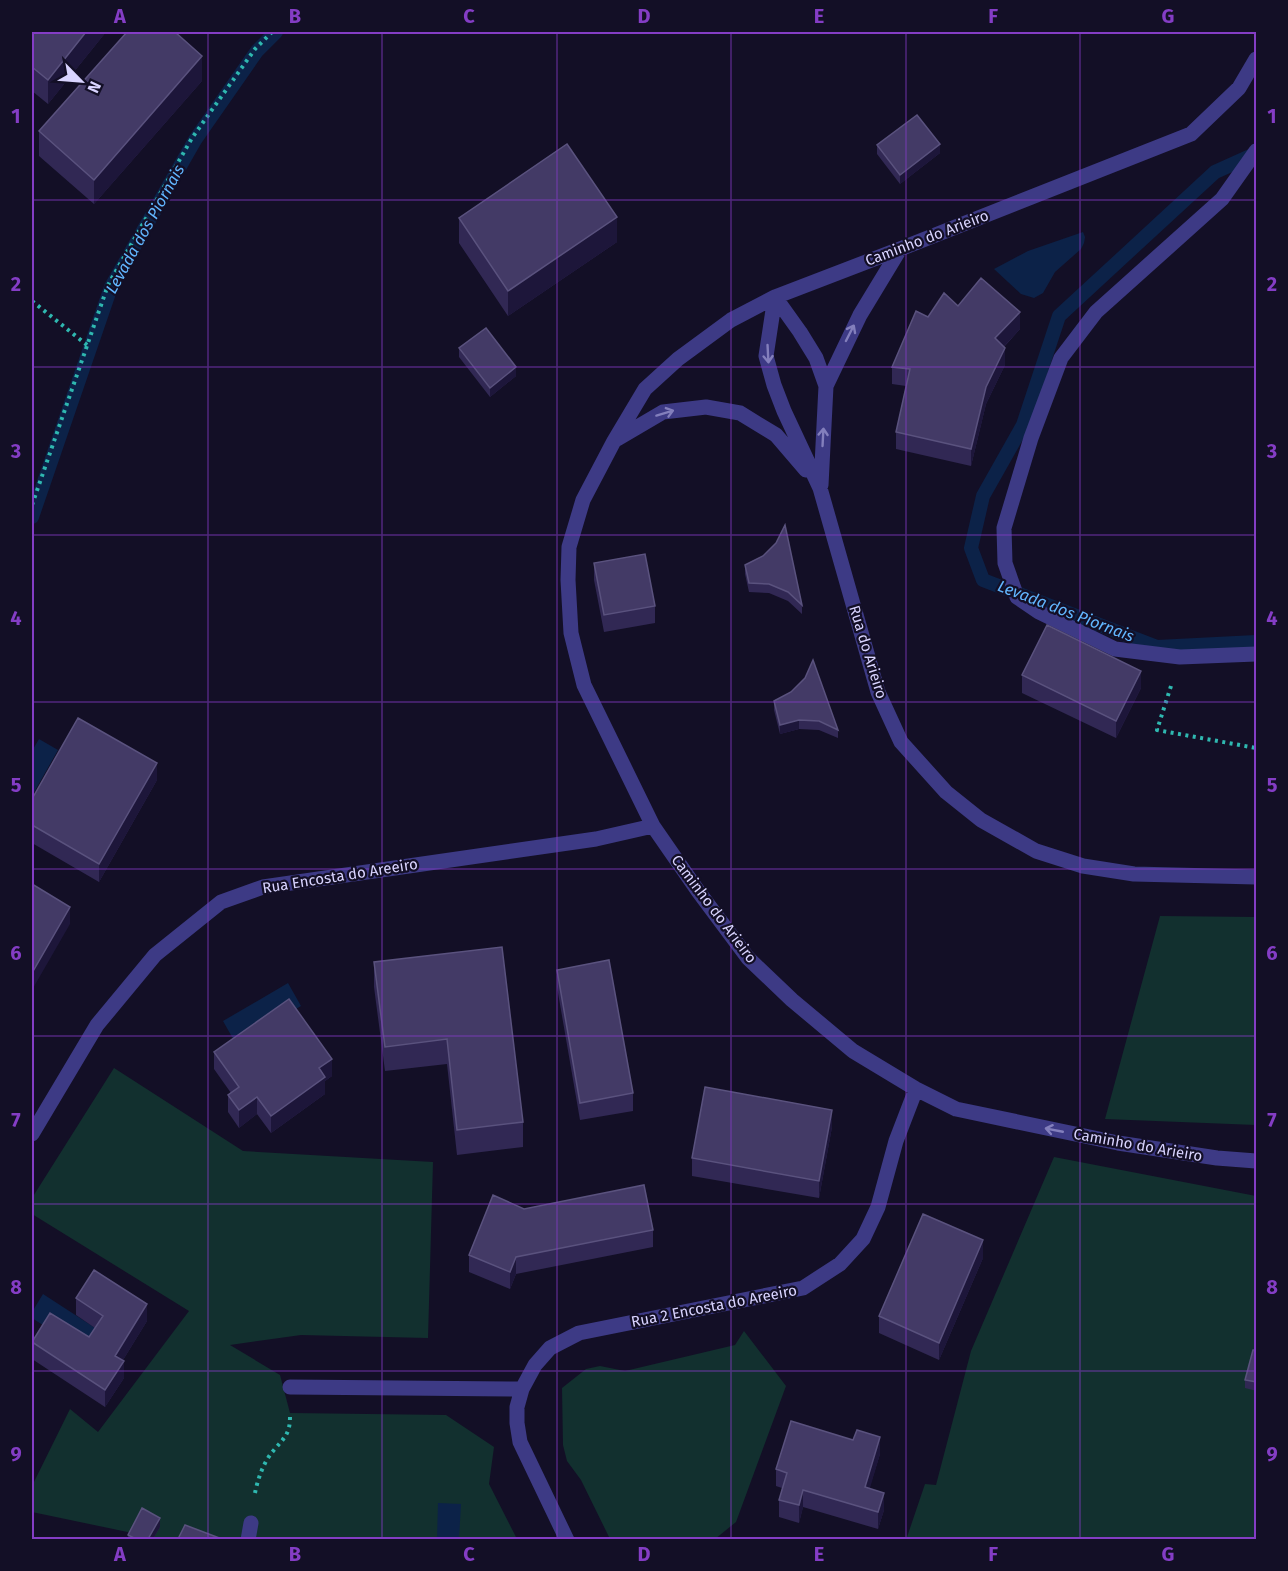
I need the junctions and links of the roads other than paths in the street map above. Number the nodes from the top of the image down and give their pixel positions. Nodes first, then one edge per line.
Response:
1 (1257, 59) edge
2 (1257, 151) edge
3 (900, 249) junction
4 (775, 297) junction
5 (826, 386) junction
6 (614, 441) junction
7 (820, 488) junction
8 (1257, 654) edge
9 (652, 826) junction
10 (1257, 876) edge
11 (916, 1089) junction
12 (32, 1134) edge
13 (1257, 1161) edge
14 (290, 1387) road end
15 (522, 1389) junction
16 (251, 1523) road end
17 (248, 1539) edge
18 (567, 1539) edge

1 - 3 street, Caminho do Arieiro
2 - 8 street
3 - 4 street, Caminho do Arieiro
5 -> 3 street, Rua do Arieiro
4 - 5 street, Rua do Arieiro
4 - 6 street, Caminho do Arieiro
4 -> 7 street, Rua do Arieiro
7 -> 5 street, Rua do Arieiro
6 -> 7 street
6 - 9 street, Caminho do Arieiro
7 - 10 street, Rua do Arieiro
9 - 11 street, Caminho do Arieiro
9 - 12 street, Rua Encosta do Areeiro
13 -> 11 street, Caminho do Arieiro
11 - 15 street, Rua 2 Encosta do Areeiro
14 - 15 street
15 - 18 street, Rua 2 Encosta do Areeiro
16 - 17 street

